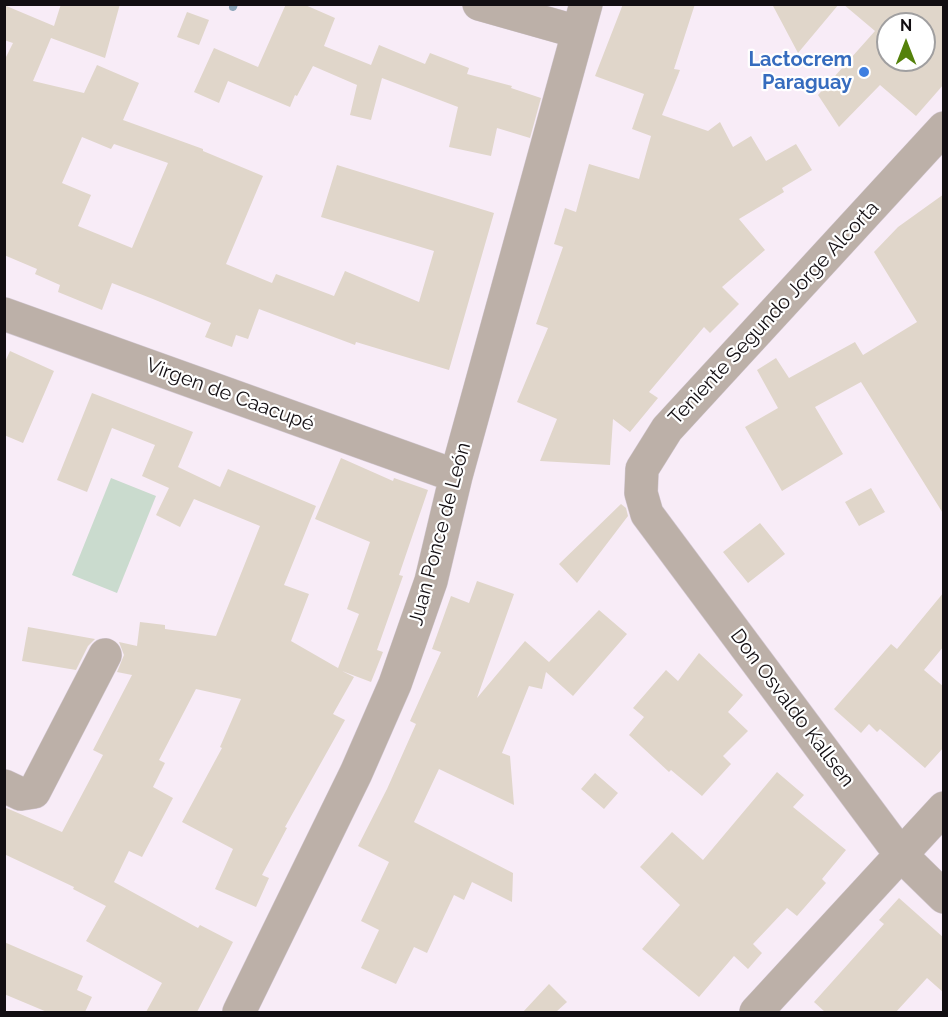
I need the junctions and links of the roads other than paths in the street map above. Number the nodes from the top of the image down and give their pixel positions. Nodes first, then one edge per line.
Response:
1 (480, 4) edge
2 (582, 18) edge
3 (944, 129) edge
4 (4, 314) edge
5 (456, 476) junction
6 (647, 513) joint
7 (105, 655) dead end
8 (19, 789) edge
9 (944, 808) edge
10 (901, 855) junction
11 (944, 897) edge
12 (239, 1012) edge
13 (756, 1012) edge

1 - 2 street
2 - 5 street, Juan Ponce de León
3 - 6 street, Teniente Segundo Jorge Alcorta
4 - 5 street, Virgen de Caacupé
5 - 12 street, Juan Ponce de León
6 - 10 street, Don Osvaldo Kallsen
7 - 8 street
9 - 10 street
10 - 11 street, Don Osvaldo Kallsen
10 - 13 street

